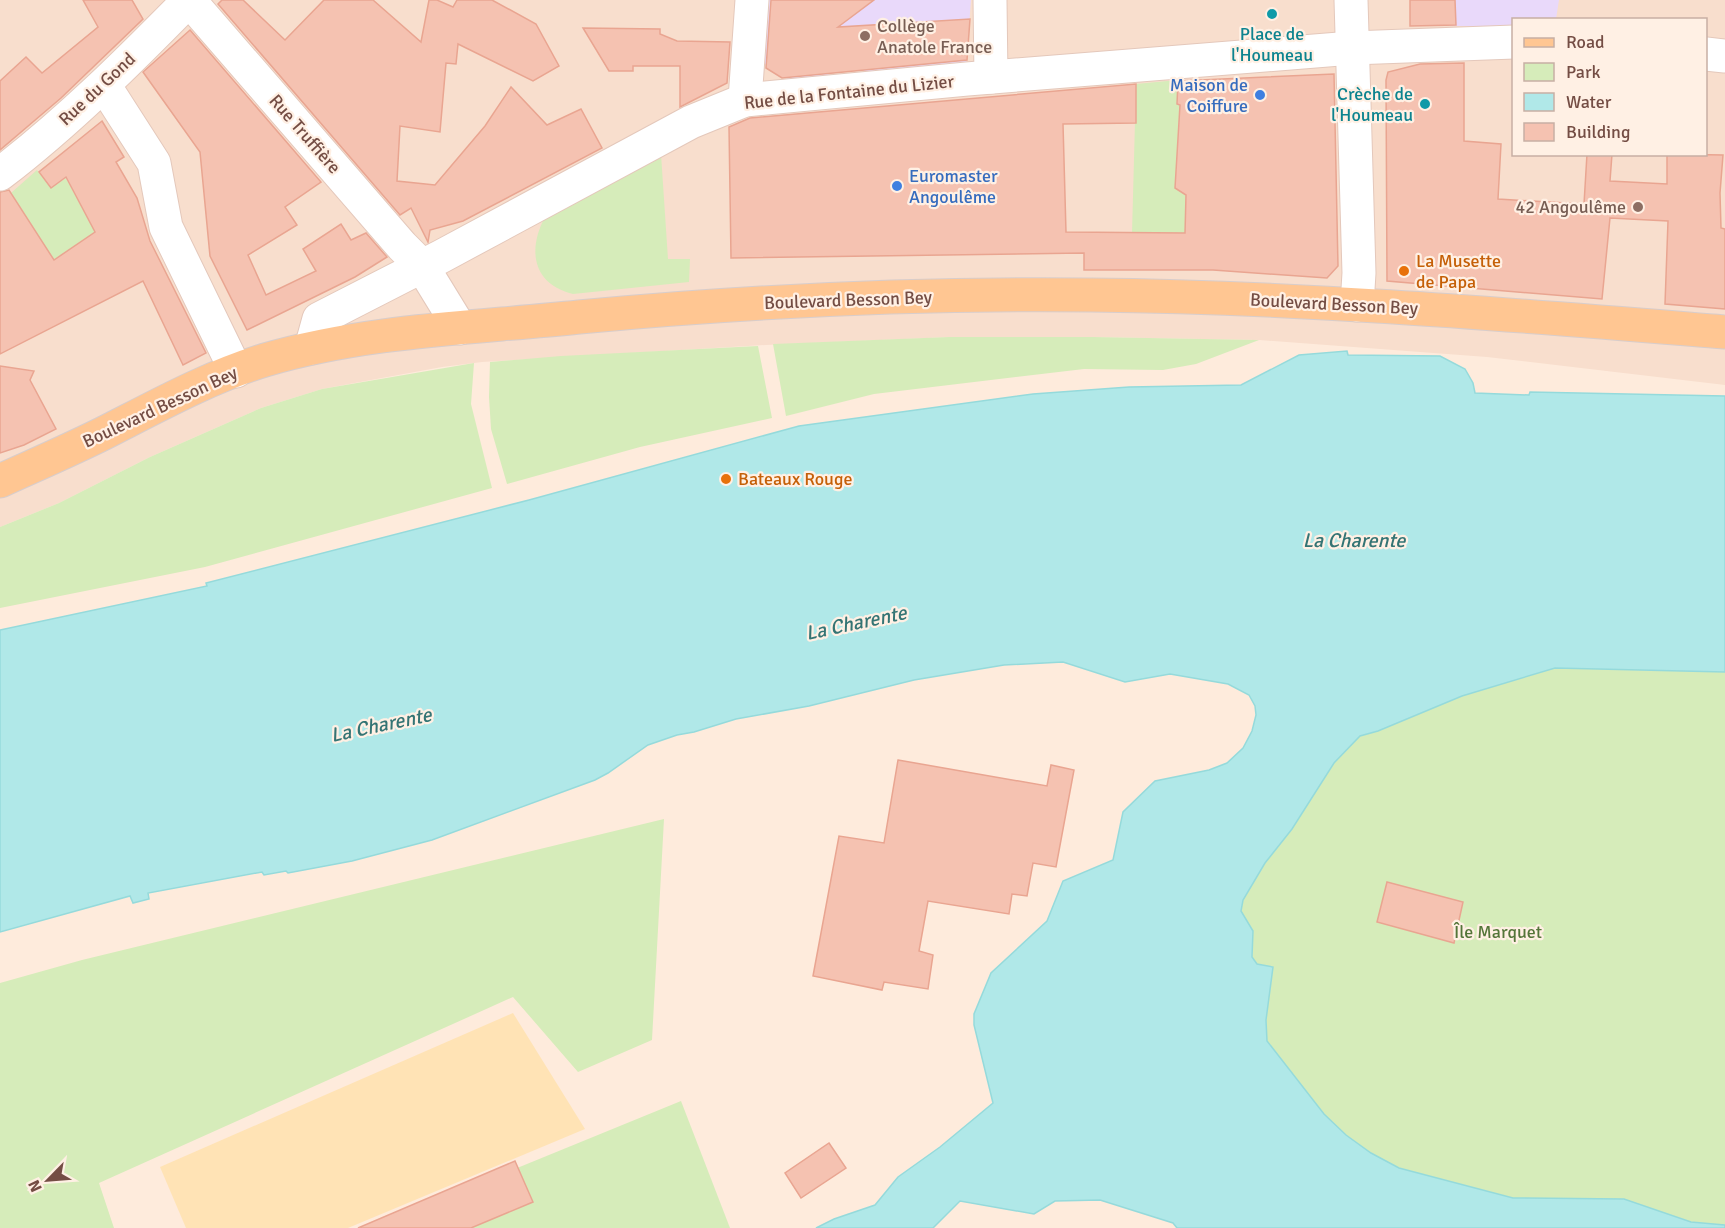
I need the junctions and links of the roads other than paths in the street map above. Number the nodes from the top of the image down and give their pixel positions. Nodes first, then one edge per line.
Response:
1 (752, 0) edge
2 (990, 0) edge
3 (1351, 0) edge
4 (176, 4) edge
5 (1512, 42) edge
6 (1352, 48) junction
7 (1707, 54) edge
8 (1725, 56) edge
9 (991, 77) junction
10 (104, 85) junction
11 (745, 100) junction
12 (0, 174) edge
13 (422, 266) junction
14 (1357, 305) junction
15 (460, 327) junction
16 (1725, 332) edge
17 (311, 348) junction
18 (236, 371) junction
19 (0, 481) edge

1 - 11 street
2 - 9 street
3 - 6 street
4 - 10 street, Rue du Gond
4 - 13 street, Rue Truffière
5 - 6 street, Rue de la Fontaine du Lizier
6 - 9 street, Rue de la Fontaine du Lizier
6 - 14 street
7 - 8 street
9 - 11 street, Rue de la Fontaine du Lizier
10 - 12 street, Rue du Gond
10 - 18 street
11 - 13 street, Rue de la Fontaine du Lizier
13 - 15 street, Rue Truffière
13 - 17 street, Rue de la Fontaine du Lizier
14 - 15 main road, Boulevard Besson Bey
14 - 16 main road, Boulevard Besson Bey
15 - 17 main road, Boulevard Besson Bey
17 - 18 main road, Boulevard Besson Bey
18 - 19 main road, Boulevard Besson Bey

